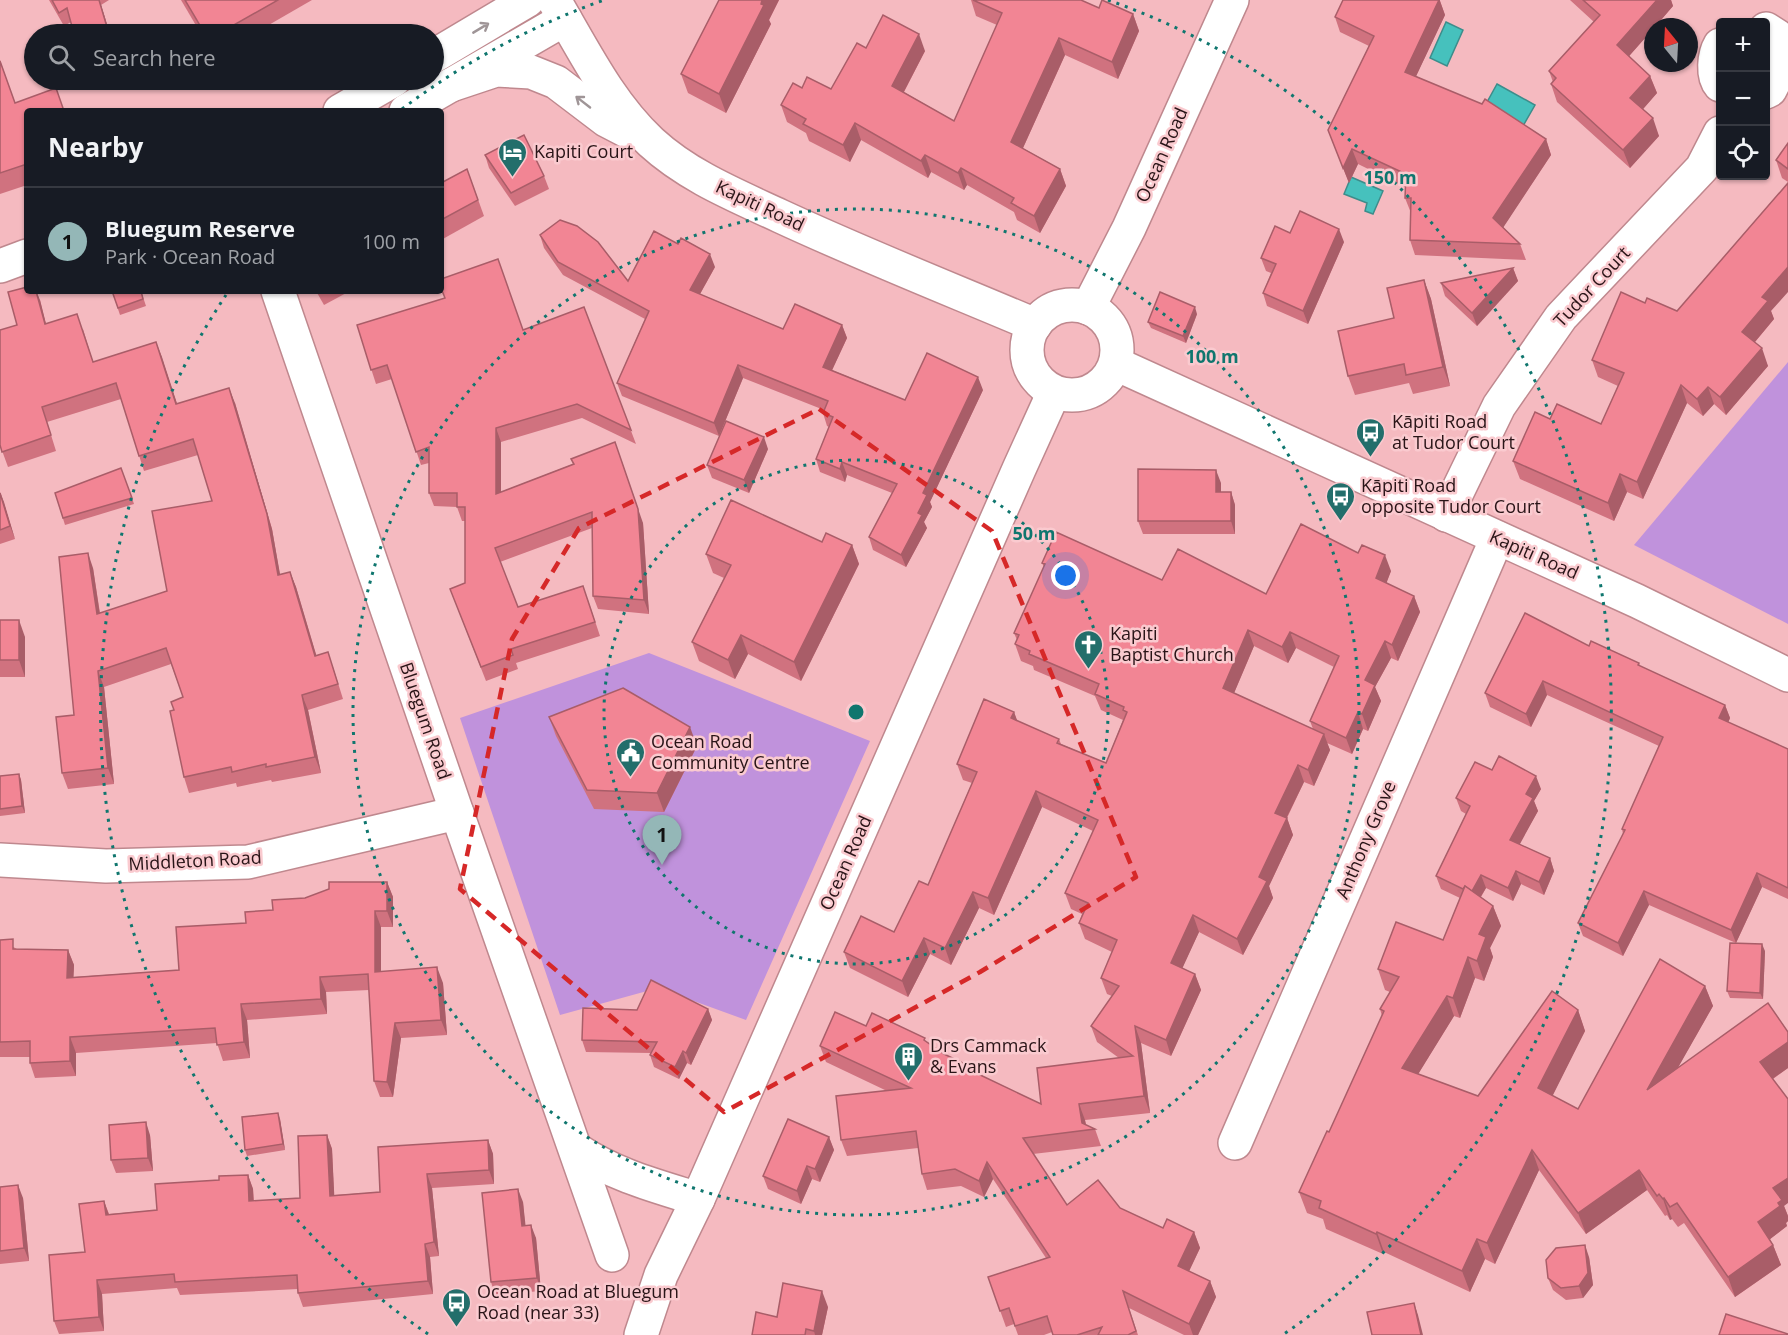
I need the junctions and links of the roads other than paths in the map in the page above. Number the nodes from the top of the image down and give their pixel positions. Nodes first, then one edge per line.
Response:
1 (528, 0) edge
2 (1232, 0) edge
3 (560, 9) edge
4 (1770, 32) edge
5 (444, 50) edge
6 (1716, 51) edge
7 (1716, 67) edge
8 (451, 85) junction
9 (444, 89) edge
10 (377, 90) edge
11 (442, 90) edge
12 (1770, 90) edge
13 (345, 108) edge
14 (411, 108) edge
15 (1716, 141) edge
16 (651, 143) junction
17 (24, 257) edge
18 (0, 266) edge
19 (279, 294) edge
20 (1088, 308) junction
21 (1035, 325) junction
22 (1116, 364) junction
23 (1054, 392) junction
24 (1446, 515) junction
25 (1497, 538) junction
26 (1788, 675) edge
27 (457, 813) junction
28 (0, 860) edge
29 (1235, 1143) dead end
30 (577, 1150) junction
31 (699, 1199) junction
32 (612, 1255) dead end
33 (641, 1335) edge

5 -> 1 street
2 - 20 street, Ocean Road
3 - 8 street
3 - 16 street, Kapiti Road
4 - 12 street
6 - 7 street
8 - 9 street
16 -> 8 street
10 - 13 street
11 - 14 street
15 - 24 street, Tudor Court
16 - 21 street, Kapiti Road
17 - 18 street
19 - 27 street, Bluegum Road
20 - 21 street
20 - 22 street
21 - 23 street
22 - 23 street
22 - 24 street, Kapiti Road
23 - 31 street, Ocean Road
24 - 25 street, Kapiti Road
25 - 26 street, Kapiti Road
25 - 29 street, Anthony Grove
27 - 28 street, Middleton Road
27 - 30 street, Bluegum Road
30 - 31 street
30 - 32 street, Bluegum Road
31 - 33 street, Ocean Road

